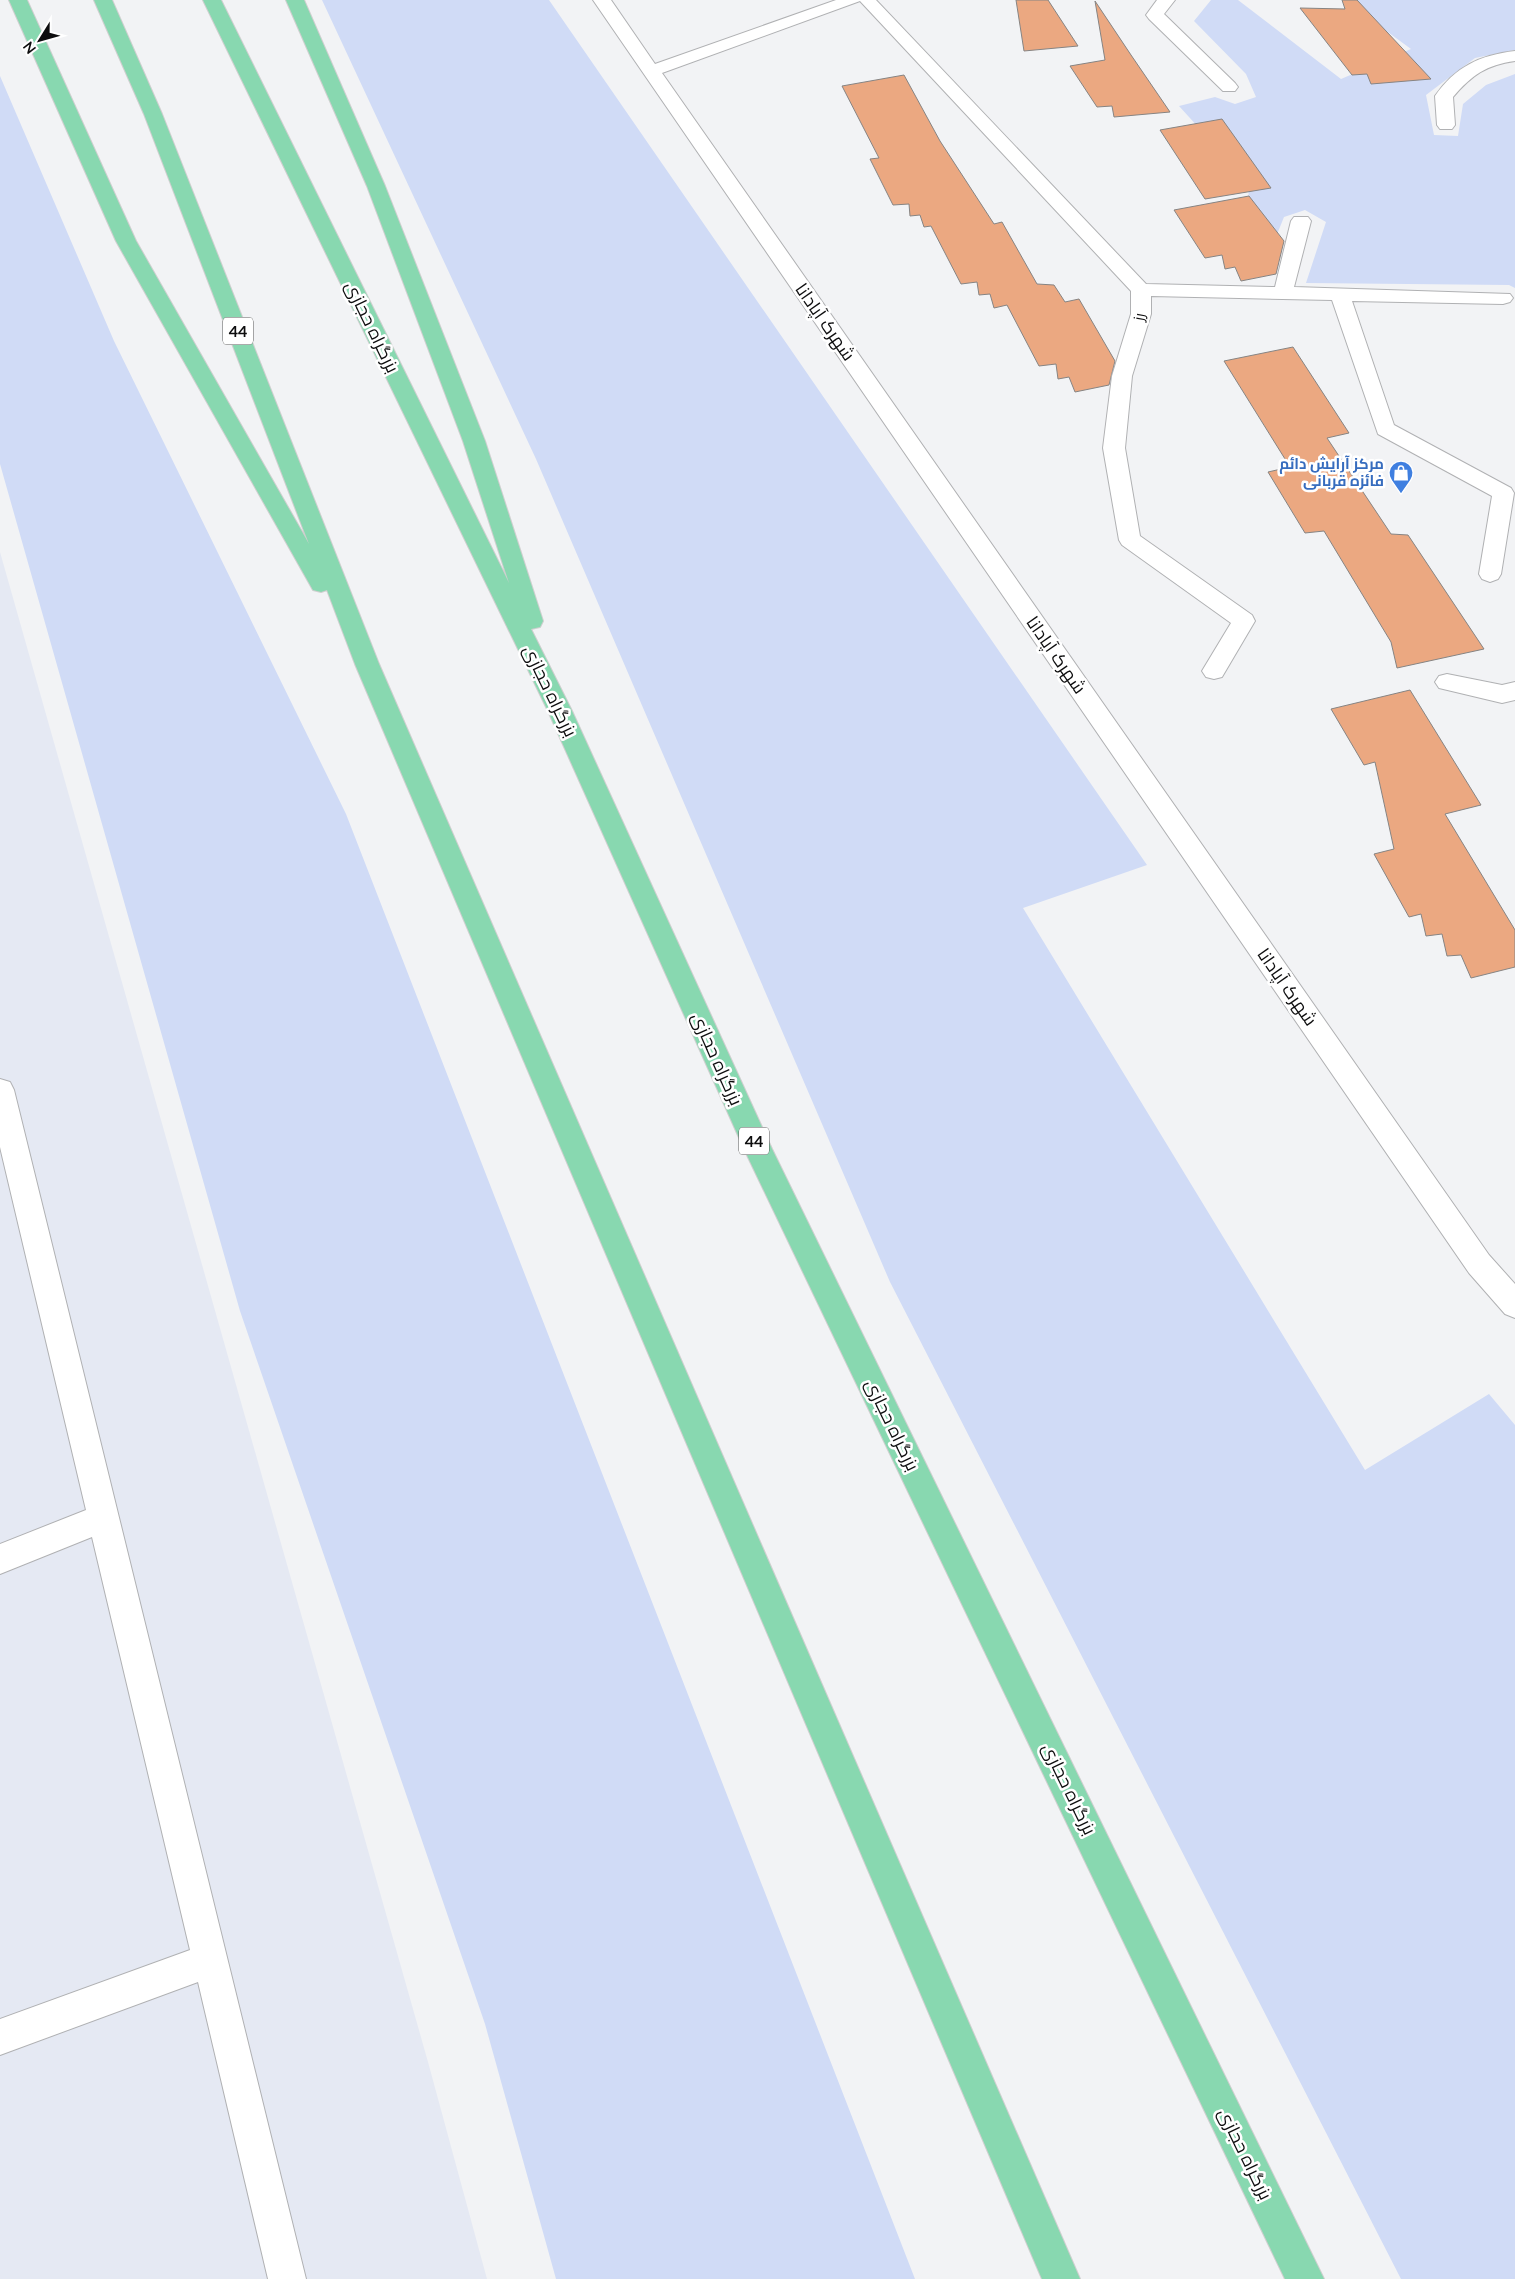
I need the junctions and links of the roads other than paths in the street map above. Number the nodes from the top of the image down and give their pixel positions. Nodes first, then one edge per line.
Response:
1 (18, 0) edge
2 (103, 0) edge
3 (212, 0) edge
4 (295, 0) edge
5 (602, 0) edge
6 (852, 0) edge
7 (867, 0) edge
8 (1166, 0) edge
9 (1515, 56) edge
10 (651, 71) junction
11 (1230, 87) dead end
12 (1446, 125) dead end
13 (1300, 221) dead end
14 (1141, 290) junction
15 (1283, 293) junction
16 (1340, 294) junction
17 (1503, 298) dead end
18 (1490, 574) dead end
19 (367, 664) junction
20 (1214, 671) dead end
21 (1447, 682) dead end
22 (1508, 693) edge
23 (560, 711) junction
24 (1515, 715) edge
25 (0, 1090) edge
26 (9, 1160) edge
27 (1515, 1306) edge
28 (103, 1518) junction
29 (0, 1559) edge
30 (210, 1960) junction
31 (0, 2037) edge
32 (287, 2279) edge
33 (1061, 2279) edge
34 (1305, 2279) edge

1 - 19 highway
2 - 19 highway, 44
3 - 23 highway, بزرگراه حجازی / 44
4 - 23 highway
5 - 10 street, شهرک آپادانا
6 - 10 street
7 - 14 street, رز
8 - 11 street
9 - 12 street
10 - 27 street, شهرک آپادانا
13 - 15 street
14 - 15 street
14 - 20 street, رز
15 - 16 street
16 - 17 street
16 - 18 street
19 - 33 highway, 44
21 - 22 street
22 - 24 street
23 - 34 highway, بزرگراه حجازی / 44
25 - 26 street
26 - 28 street
28 - 29 street
28 - 30 street
30 - 31 street
30 - 32 street

